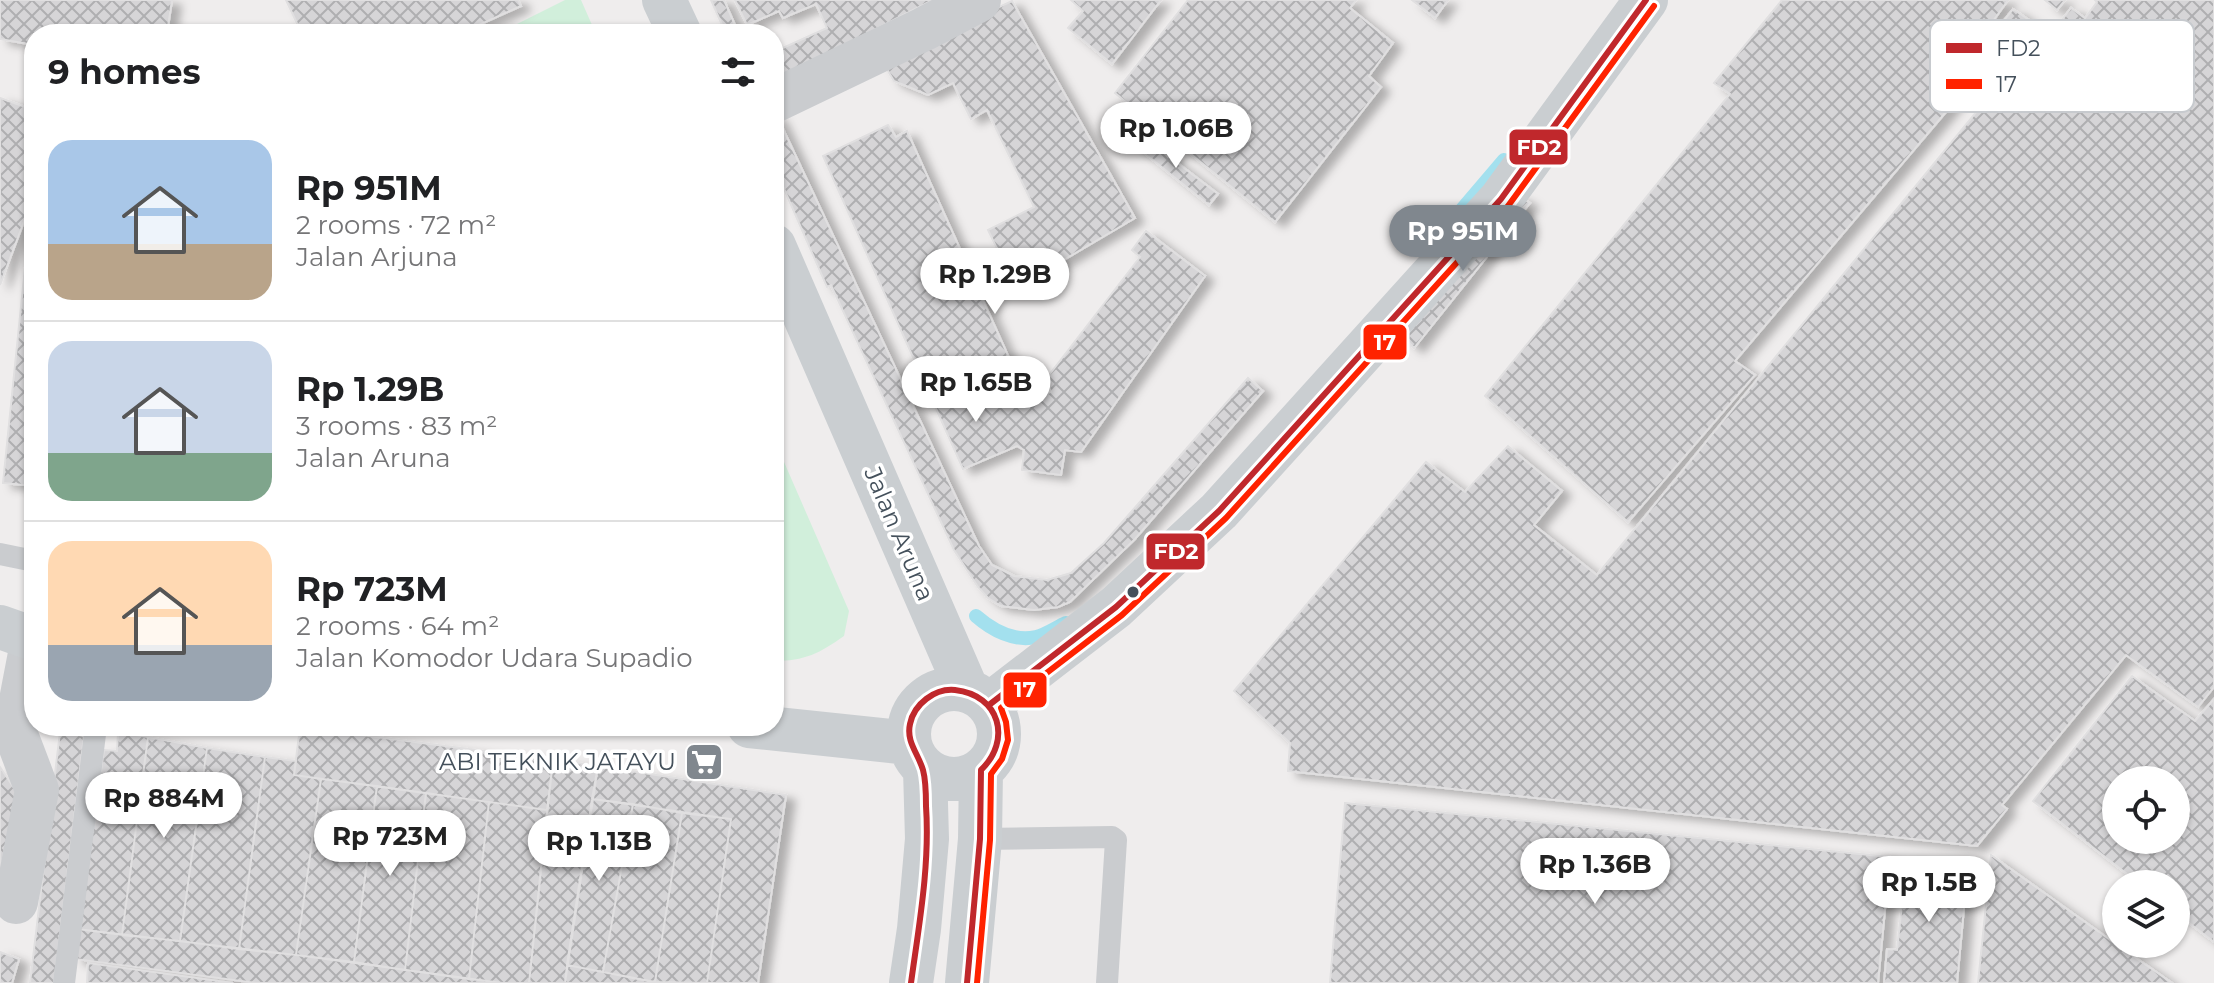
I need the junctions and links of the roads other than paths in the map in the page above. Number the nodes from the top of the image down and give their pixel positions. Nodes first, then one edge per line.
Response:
1 (664, 0) edge
2 (979, 0) edge
3 (1646, 0) edge
4 (675, 24) edge
5 (784, 96) edge
6 (784, 268) edge
7 (0, 554) edge
8 (24, 559) edge
9 (0, 627) edge
10 (24, 635) edge
11 (24, 687) edge
12 (978, 698) junction
13 (784, 732) edge
14 (95, 736) edge
15 (917, 756) junction
16 (981, 770) junction
17 (980, 839) junction
18 (16, 902) dead end
19 (64, 983) edge
20 (911, 983) edge
21 (967, 983) edge
22 (1107, 983) edge

1 - 4 main road
2 - 5 street
3 - 12 main road
6 - 12 main road, Jalan Aruna
7 - 8 lane
9 - 10 main road
11 - 18 street
12 - 15 main road
12 - 16 main road
13 - 15 main road
14 - 19 lane
15 - 16 main road
15 - 20 main road
16 - 17 main road
17 - 21 main road
17 - 22 lane

